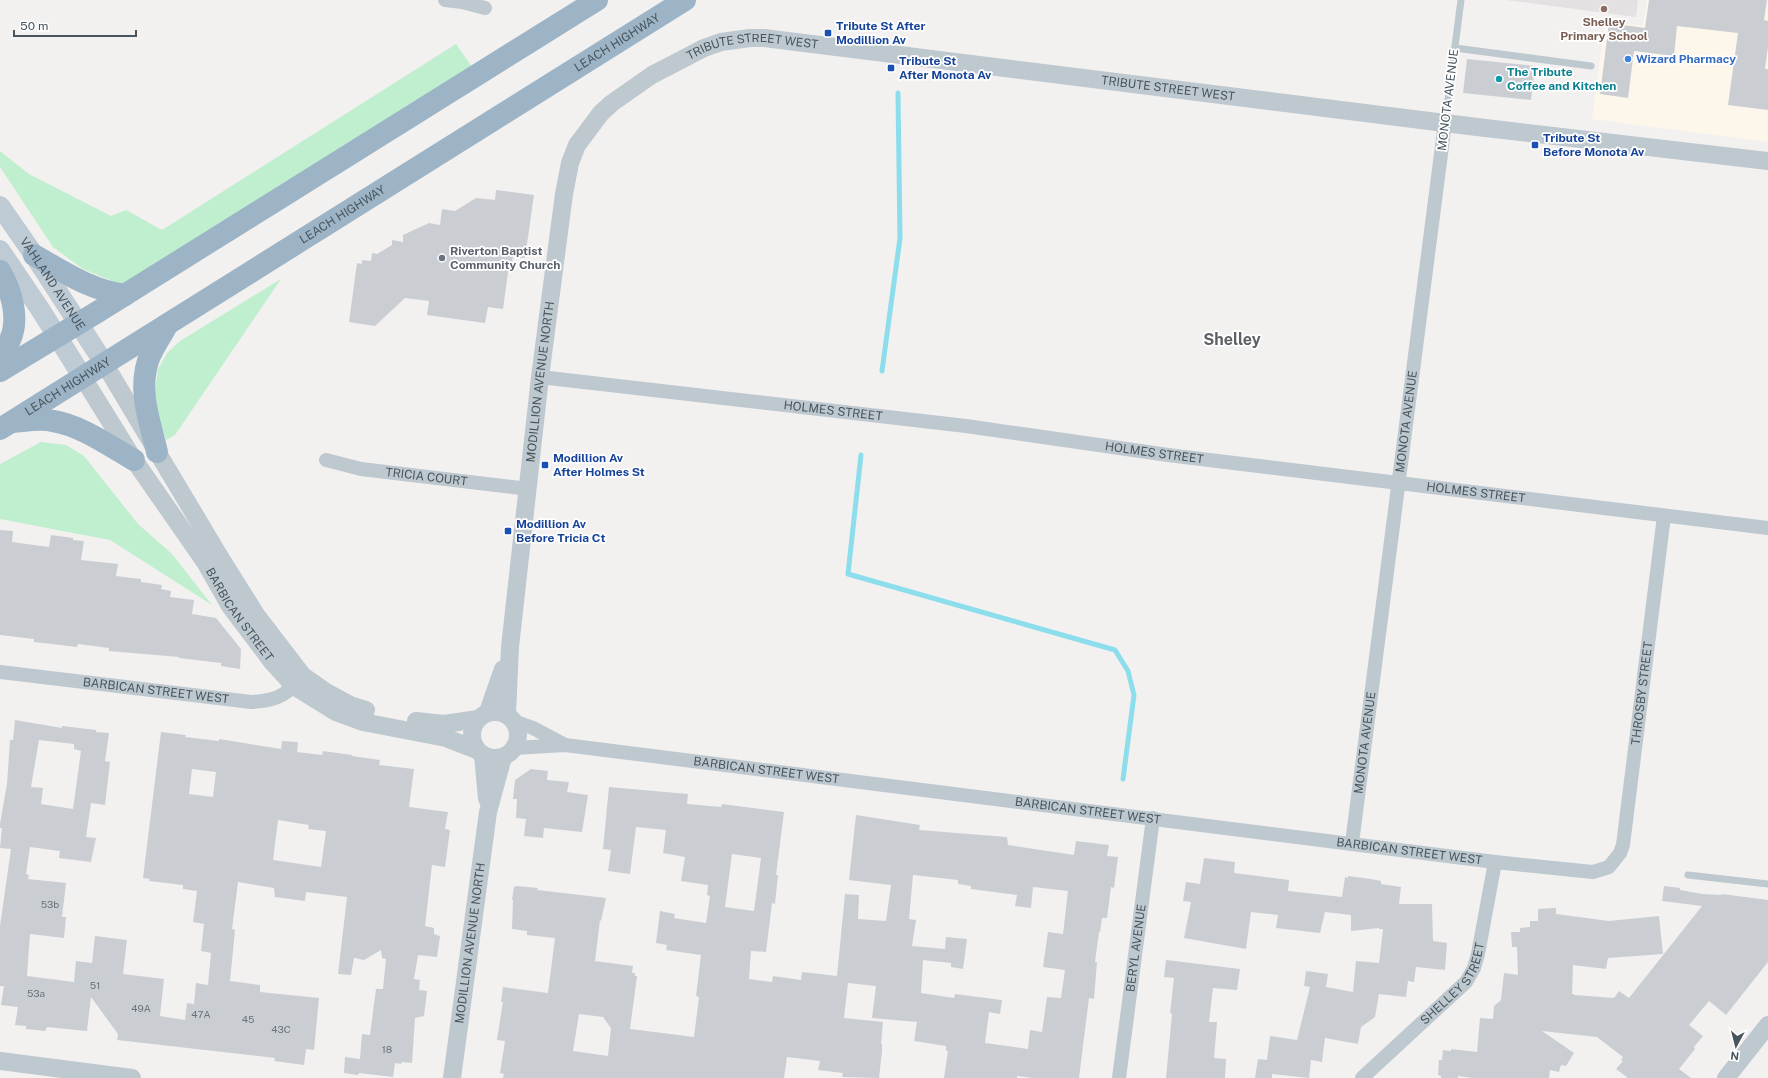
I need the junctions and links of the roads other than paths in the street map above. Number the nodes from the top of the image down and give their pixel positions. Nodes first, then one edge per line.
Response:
1 (445, 0) edge
2 (597, 0) edge
3 (685, 0) edge
4 (1461, 0) edge
5 (485, 8) dead end
6 (1455, 48) junction
7 (1591, 66) dead end
8 (592, 123) joint
9 (1445, 123) junction
10 (1768, 161) edge
11 (0, 206) edge
12 (0, 250) edge
13 (34, 255) junction
14 (0, 271) edge
15 (125, 295) junction
16 (79, 323) junction
17 (168, 324) junction
18 (58, 336) junction
19 (0, 356) edge
20 (104, 363) junction
21 (0, 371) edge
22 (82, 376) junction
23 (540, 377) junction
24 (5, 426) edge
25 (157, 452) junction
26 (134, 460) junction
27 (326, 460) dead end
28 (1398, 483) junction
29 (529, 489) junction
30 (1664, 516) junction
31 (1768, 528) edge
32 (510, 647) junction
33 (0, 672) edge
34 (298, 681) junction
35 (483, 716) junction
36 (510, 718) junction
37 (565, 745) junction
38 (480, 752) junction
39 (509, 753) junction
40 (488, 812) junction
41 (1153, 818) junction
42 (1352, 843) junction
43 (1495, 862) junction
44 (1609, 867) joint
45 (1688, 875) dead end
46 (1768, 884) edge
47 (1768, 1025) edge
48 (0, 1061) edge
49 (453, 1077) edge
50 (132, 1078) edge
51 (1119, 1078) edge
52 (1362, 1078) edge
53 (1726, 1078) edge

1 - 5 street
2 - 15 highway
3 - 17 highway, LEACH HIGHWAY
4 - 6 lane, MONOTA AVENUE
6 - 7 lane
6 - 9 lane, MONOTA AVENUE
8 - 9 street, TRIBUTE STREET WEST
8 - 23 street, MODILLION AVENUE NORTH
9 - 10 street, TRIBUTE STREET WEST
9 - 28 street, MONOTA AVENUE
11 - 13 main road, VAHLAND AVENUE
12 - 18 main road, VAHLAND AVENUE
13 - 15 highway
13 - 16 main road, VAHLAND AVENUE
14 - 19 highway
15 - 16 highway
16 - 18 highway
16 - 20 main road, VAHLAND AVENUE
17 - 20 highway, LEACH HIGHWAY
17 - 25 highway
18 - 21 highway
18 - 22 main road, VAHLAND AVENUE
20 - 22 highway, LEACH HIGHWAY
20 - 25 street, BARBICAN STREET
22 - 24 highway, LEACH HIGHWAY
22 - 26 street, BARBICAN STREET
23 - 28 street, HOLMES STREET
23 - 29 street, MODILLION AVENUE NORTH
24 - 26 highway
25 - 34 street, BARBICAN STREET
26 - 34 street, BARBICAN STREET
27 - 29 street, TRICIA COURT
28 - 30 street, HOLMES STREET
28 - 42 street, MONOTA AVENUE
29 - 32 street, MODILLION AVENUE NORTH
30 - 31 street, HOLMES STREET
30 - 44 street, THROSBY STREET
32 - 35 street, MODILLION AVENUE NORTH
32 - 36 street, MODILLION AVENUE NORTH
33 - 34 street, BARBICAN STREET WEST
34 - 35 street, BARBICAN STREET
34 - 38 street, BARBICAN STREET
35 - 36 street, BARBICAN STREET WEST
35 - 38 street
36 - 37 street, BARBICAN STREET WEST
36 - 39 street
37 - 39 street, BARBICAN STREET WEST
37 - 41 street, BARBICAN STREET WEST
38 - 39 street, BARBICAN STREET WEST
38 - 40 street, MODILLION AVENUE NORTH
39 - 40 street, MODILLION AVENUE NORTH
40 - 49 street, MODILLION AVENUE NORTH
41 - 42 street, BARBICAN STREET WEST
41 - 51 street, BERYL AVENUE
42 - 43 street, BARBICAN STREET WEST
43 - 44 street, BARBICAN STREET WEST
43 - 52 street, SHELLEY STREET
45 - 46 lane
47 - 53 street
48 - 50 street

